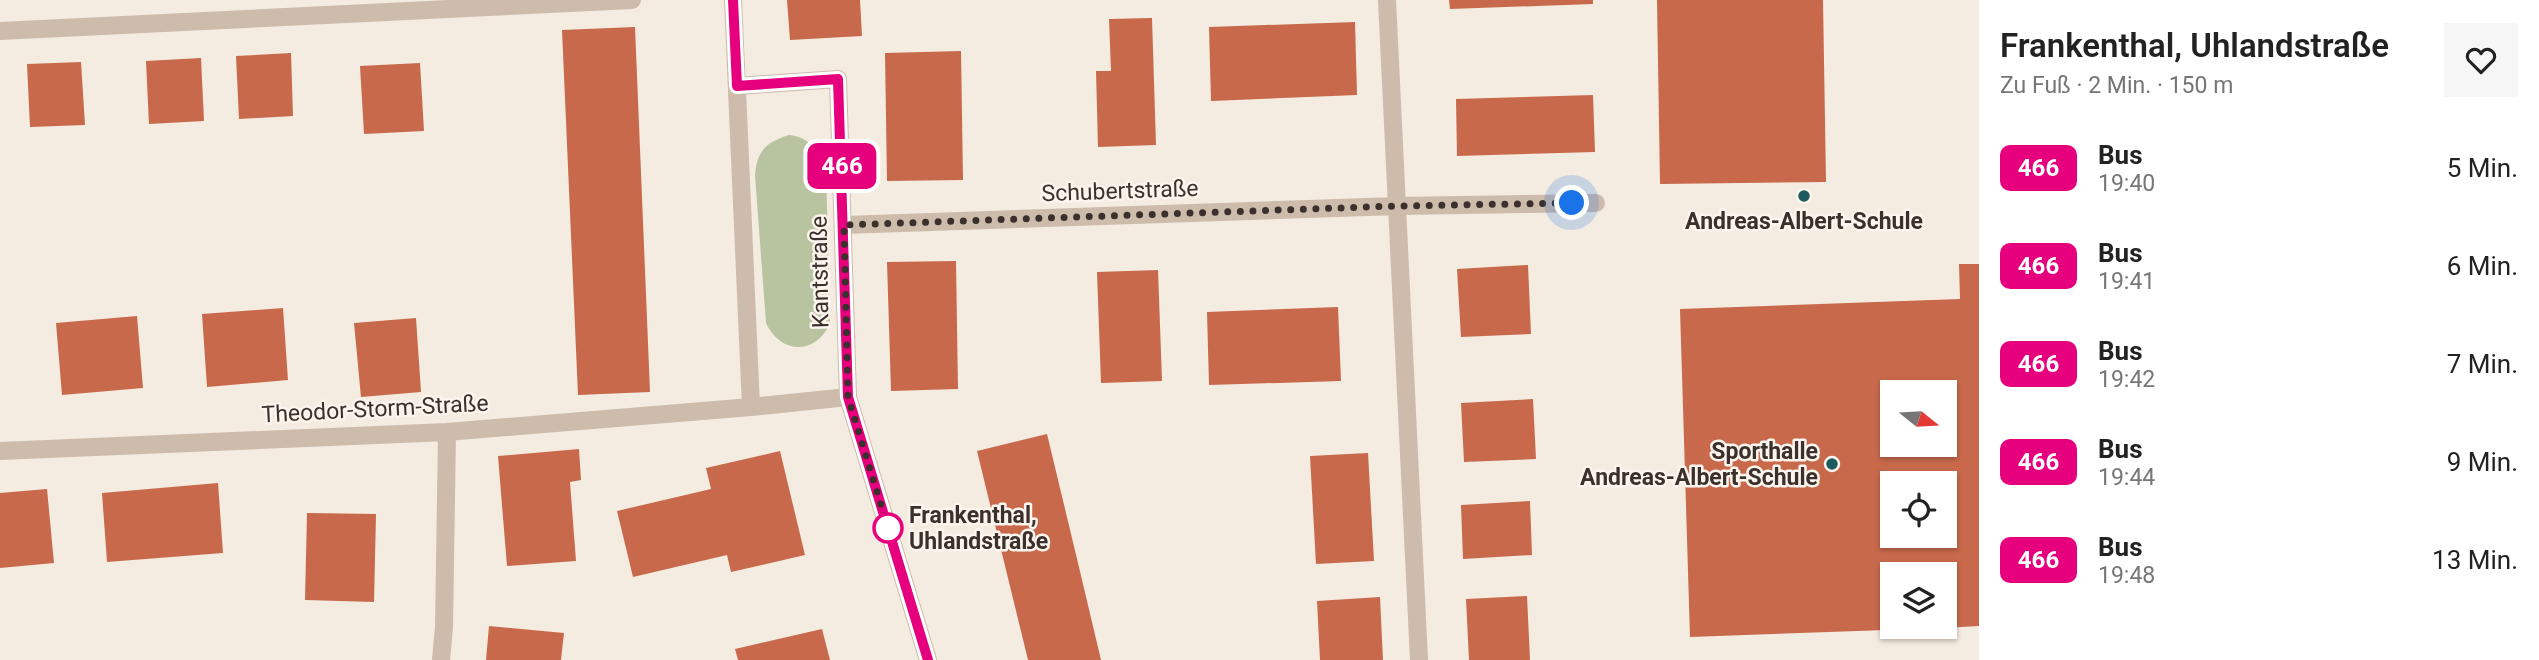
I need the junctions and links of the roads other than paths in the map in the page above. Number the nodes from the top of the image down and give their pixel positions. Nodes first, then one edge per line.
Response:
1 (632, 0) edge
2 (733, 0) edge
3 (1387, 0) edge
4 (0, 31) edge
5 (737, 86) junction
6 (1596, 203) dead end
7 (1397, 206) junction
8 (844, 225) junction
9 (848, 397) junction
10 (751, 407) junction
11 (447, 432) junction
12 (0, 451) edge
13 (441, 660) edge
14 (928, 660) edge
15 (1419, 660) edge

1 - 4 street
2 - 5 street
3 - 7 street
5 - 8 street, Kantstraße
5 - 10 street
6 - 7 street, Schubertstraße
7 - 8 street, Schubertstraße
7 - 15 street
8 - 9 street, Kantstraße
9 - 10 street
9 - 14 street, Kantstraße
10 - 11 street, Theodor-Storm-Straße
11 - 12 street, Theodor-Storm-Straße
11 - 13 street

